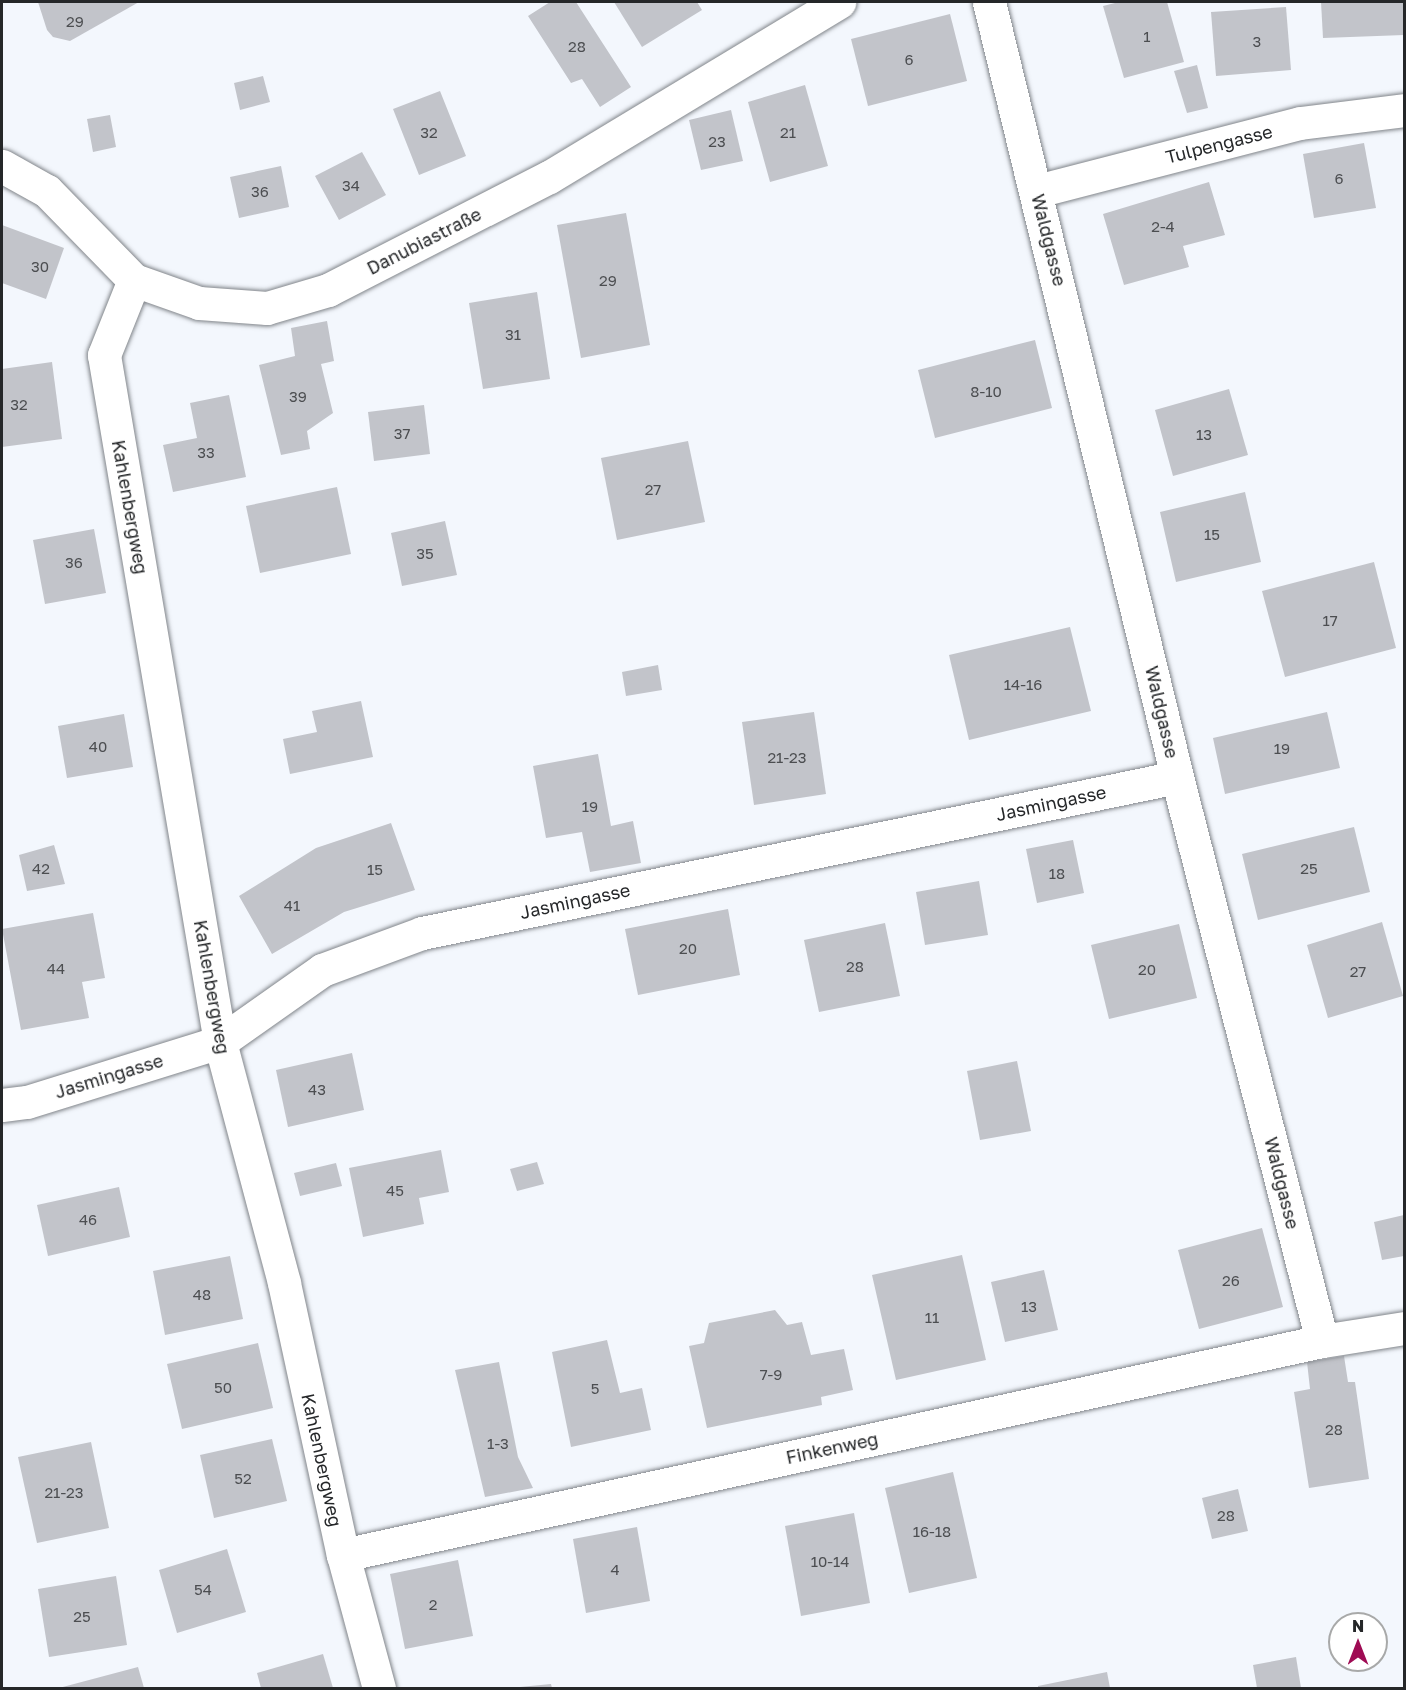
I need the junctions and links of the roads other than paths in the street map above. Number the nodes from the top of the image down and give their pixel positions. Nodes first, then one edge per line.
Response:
1 (839, 2) edge
2 (988, 2) edge
3 (1404, 110) edge
4 (5, 167) edge
5 (1037, 191) junction
6 (134, 280) junction
7 (1177, 777) junction
8 (220, 1042) junction
9 (2, 1105) edge
10 (1404, 1328) edge
11 (1322, 1341) junction
12 (343, 1555) junction
13 (379, 1689) edge

1 - 6 street, Danubiastraße
2 - 5 street, Waldgasse
3 - 5 street, Tulpengasse
4 - 6 street, Danubiastraße
5 - 7 street, Waldgasse
6 - 8 street, Kahlenbergweg
7 - 8 street, Jasmingasse
7 - 11 street, Waldgasse
8 - 9 street, Jasmingasse
8 - 12 street, Kahlenbergweg
10 - 11 street
11 - 12 street, Finkenweg
12 - 13 street, Kahlenbergweg

